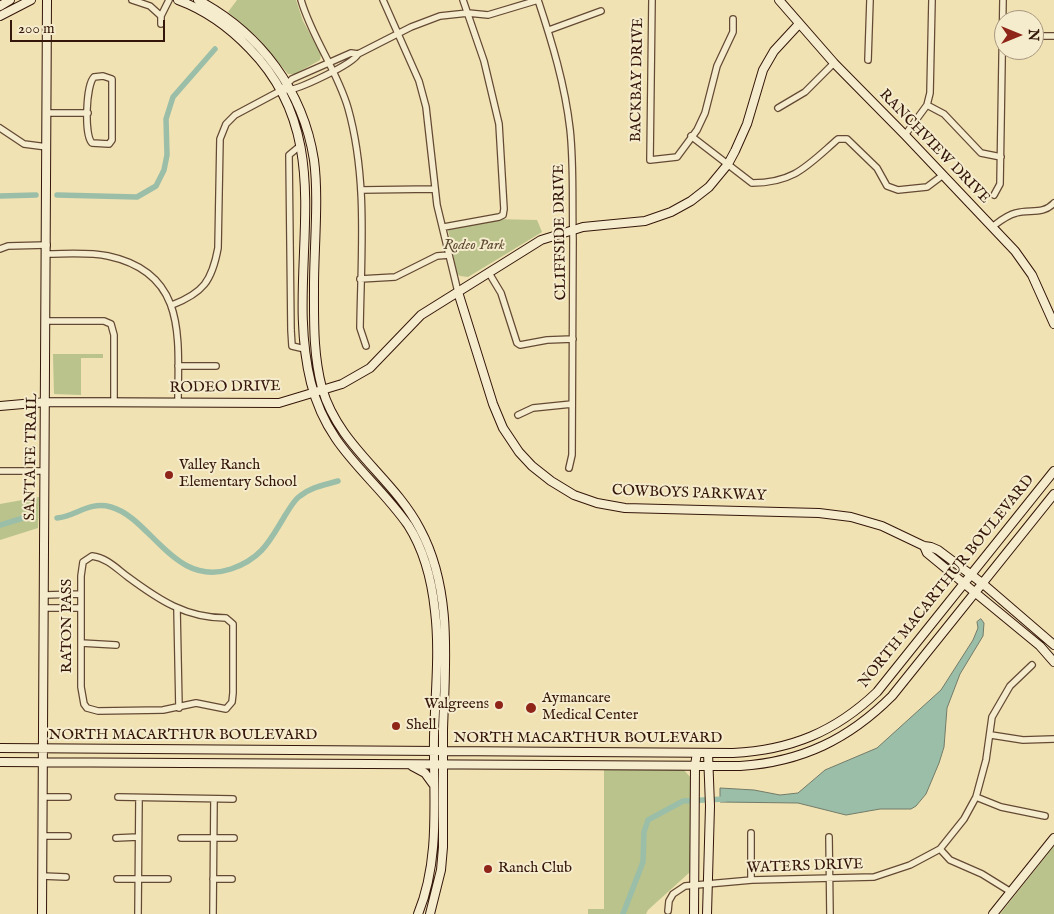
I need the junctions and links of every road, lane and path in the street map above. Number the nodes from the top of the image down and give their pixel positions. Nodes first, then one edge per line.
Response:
1 (10, 0) edge
2 (31, 0) edge
3 (47, 0) edge
4 (132, 0) edge
5 (169, 0) edge
6 (178, 0) edge
7 (198, 0) edge
8 (300, 0) edge
9 (383, 0) edge
10 (463, 0) edge
11 (538, 0) edge
12 (652, 0) edge
13 (779, 0) edge
14 (870, 0) edge
15 (932, 0) edge
16 (0, 6) edge
17 (601, 12) dead end
18 (468, 13) junction
19 (0, 16) edge
20 (161, 16) junction
21 (733, 19) dead end
22 (161, 24) dead end
23 (798, 25) junction
24 (549, 30) junction
25 (398, 34) junction
26 (358, 54) junction
27 (868, 60) dead end
28 (1003, 60) edge
29 (329, 62) junction
30 (834, 63) junction
31 (333, 72) junction
32 (287, 82) junction
33 (291, 90) junction
34 (280, 91) junction
35 (927, 105) junction
36 (778, 108) dead end
37 (47, 112) junction
38 (88, 113) junction
39 (0, 128) edge
40 (905, 135) junction
41 (691, 136) junction
42 (301, 145) junction
43 (47, 147) junction
44 (1001, 157) junction
45 (728, 164) junction
46 (943, 175) junction
47 (305, 183) junction
48 (314, 184) junction
49 (434, 189) junction
50 (361, 190) junction
51 (994, 195) dead end
52 (1054, 204) edge
53 (992, 226) junction
54 (444, 227) junction
55 (573, 229) junction
56 (47, 245) junction
57 (0, 249) edge
58 (47, 254) junction
59 (450, 255) junction
60 (489, 272) junction
61 (360, 279) junction
62 (304, 284) junction
63 (314, 284) junction
64 (458, 292) junction
65 (172, 305) junction
66 (46, 321) junction
67 (1054, 324) edge
68 (573, 339) junction
69 (366, 346) dead end
70 (305, 349) junction
71 (178, 366) junction
72 (216, 366) dead end
73 (323, 390) junction
74 (314, 393) junction
75 (46, 402) junction
76 (114, 402) junction
77 (178, 403) junction
78 (572, 404) junction
79 (0, 406) edge
80 (518, 415) dead end
81 (569, 468) dead end
82 (45, 470) junction
83 (0, 471) edge
84 (1054, 471) edge
85 (1054, 494) edge
86 (422, 542) junction
87 (924, 546) junction
88 (971, 574) junction
89 (965, 582) junction
90 (982, 583) junction
91 (976, 591) junction
92 (81, 594) junction
93 (44, 595) junction
94 (44, 608) junction
95 (81, 608) junction
96 (177, 609) junction
97 (440, 637) junction
98 (80, 644) junction
99 (116, 645) dead end
100 (1054, 645) edge
101 (1054, 662) edge
102 (1032, 665) dead end
103 (179, 708) junction
104 (991, 735) junction
105 (1054, 739) edge
106 (0, 748) edge
107 (43, 749) junction
108 (434, 752) junction
109 (444, 752) junction
110 (564, 752) junction
111 (697, 753) junction
112 (708, 753) junction
113 (0, 762) edge
114 (43, 762) junction
115 (410, 765) junction
116 (434, 765) junction
117 (444, 765) junction
118 (564, 765) junction
119 (695, 765) junction
120 (708, 766) junction
121 (433, 785) junction
122 (43, 797) junction
123 (68, 797) dead end
124 (118, 797) dead end
125 (976, 797) junction
126 (139, 798) junction
127 (214, 799) junction
128 (233, 799) dead end
129 (1045, 816) dead end
130 (751, 833) dead end
131 (43, 836) junction
132 (68, 836) dead end
133 (138, 837) junction
134 (829, 837) dead end
135 (116, 838) dead end
136 (181, 838) dead end
137 (214, 838) junction
138 (234, 838) dead end
139 (1054, 838) edge
140 (940, 849) junction
141 (432, 859) junction
142 (442, 861) junction
143 (42, 876) junction
144 (66, 877) dead end
145 (830, 878) junction
146 (117, 879) dead end
147 (137, 879) junction
148 (168, 879) dead end
149 (213, 879) junction
150 (232, 879) dead end
151 (751, 880) junction
152 (708, 884) junction
153 (694, 886) junction
154 (1011, 892) junction
155 (668, 911) dead end
156 (42, 914) edge
157 (138, 914) edge
158 (213, 914) edge
159 (418, 914) edge
160 (430, 914) edge
161 (694, 914) edge
162 (707, 914) edge
163 (830, 914) edge
164 (993, 914) edge

1 - 16 main road
2 - 19 main road
3 - 37 main road, SANTA FE TRAIL
4 - 20 street
5 - 20 street
6 - 34 main road
7 - 32 main road
8 - 29 street
9 - 25 street, COWBOYS PARKWAY
10 - 18 street
11 - 18 street
11 - 24 street, CLIFFSIDE DRIVE
12 - 41 street, BACKBAY DRIVE
13 - 23 main road, RANCHVIEW DRIVE
14 - 27 street
15 - 35 street
17 - 24 street
18 - 25 street
18 - 54 street
20 - 22 street
21 - 41 street
23 - 30 main road, RANCHVIEW DRIVE
23 - 45 main road, RODEO DRIVE
24 - 55 street, CLIFFSIDE DRIVE
25 - 26 street
25 - 49 street, COWBOYS PARKWAY
26 - 29 street
26 - 31 street
28 - 44 street
29 - 31 street
29 - 32 street
30 - 36 street
30 - 40 main road, RANCHVIEW DRIVE
31 - 33 street
31 - 50 street
32 - 33 main road
32 - 34 street
33 - 34 street
33 - 48 main road
34 - 42 main road
34 - 65 street
35 - 40 street
35 - 44 street
37 - 38 street
37 - 43 main road, SANTA FE TRAIL
38 - 38 street
39 - 43 street
40 - 46 main road, RANCHVIEW DRIVE
41 - 45 street
42 - 47 main road
42 - 70 street
43 - 56 main road, SANTA FE TRAIL
44 - 51 street
45 - 46 street
45 - 55 main road, RODEO DRIVE
46 - 53 main road, RANCHVIEW DRIVE
47 - 48 main road
47 - 62 main road
48 - 63 main road
49 - 50 street
49 - 54 street, COWBOYS PARKWAY
50 - 61 street
52 - 53 street
53 - 67 main road, RANCHVIEW DRIVE
54 - 59 street, COWBOYS PARKWAY
55 - 60 main road, RODEO DRIVE
55 - 68 street, CLIFFSIDE DRIVE
56 - 57 street
56 - 58 main road, SANTA FE TRAIL
58 - 65 street
58 - 66 main road, SANTA FE TRAIL
59 - 61 street
59 - 64 street, COWBOYS PARKWAY
60 - 64 main road, RODEO DRIVE
60 - 68 street
61 - 69 street
62 - 63 main road
62 - 70 main road
63 - 73 main road
64 - 73 main road, RODEO DRIVE
64 - 87 main road, COWBOYS PARKWAY
65 - 71 street
66 - 75 main road, SANTA FE TRAIL
66 - 76 street
68 - 78 street, CLIFFSIDE DRIVE
70 - 74 main road
71 - 72 street
71 - 77 street
73 - 74 main road, RODEO DRIVE
73 - 86 main road
74 - 77 main road, RODEO DRIVE
74 - 86 main road
75 - 76 main road, RODEO DRIVE
75 - 79 main road, RODEO DRIVE
75 - 82 main road, SANTA FE TRAIL
76 - 77 main road, RODEO DRIVE
78 - 80 street
78 - 81 street, CLIFFSIDE DRIVE
82 - 83 street
82 - 93 main road, SANTA FE TRAIL
84 - 88 main road, NORTH MACARTHUR BOULEVARD
85 - 90 main road, NORTH MACARTHUR BOULEVARD
86 - 97 main road
87 - 88 main road, COWBOYS PARKWAY
87 - 89 main road, COWBOYS PARKWAY
88 - 89 main road, NORTH MACARTHUR BOULEVARD
88 - 90 main road, COWBOYS PARKWAY
89 - 91 main road, COWBOYS PARKWAY
89 - 112 main road, NORTH MACARTHUR BOULEVARD
90 - 91 main road, NORTH MACARTHUR BOULEVARD
90 - 100 main road, COWBOYS PARKWAY
91 - 101 main road, COWBOYS PARKWAY
91 - 120 main road, NORTH MACARTHUR BOULEVARD
92 - 93 street
92 - 95 street, RATON PASS
92 - 96 street, RATON PASS
93 - 94 main road, SANTA FE TRAIL
94 - 95 street
94 - 107 main road, SANTA FE TRAIL
95 - 98 street, RATON PASS
96 - 103 street
96 - 103 street
97 - 108 main road
97 - 109 main road
98 - 99 street
98 - 103 street, RATON PASS
102 - 104 street, WATERS DRIVE
104 - 105 street
104 - 125 street, WATERS DRIVE
106 - 107 main road, NORTH MACARTHUR BOULEVARD
107 - 108 main road, NORTH MACARTHUR BOULEVARD
107 - 114 main road, SANTA FE TRAIL
108 - 109 main road, NORTH MACARTHUR BOULEVARD
108 - 116 main road
109 - 110 main road, NORTH MACARTHUR BOULEVARD
109 - 117 main road
110 - 111 main road, NORTH MACARTHUR BOULEVARD
110 - 118 main road
111 - 112 main road, NORTH MACARTHUR BOULEVARD
111 - 119 main road
112 - 120 main road
113 - 114 main road, NORTH MACARTHUR BOULEVARD
114 - 115 main road, NORTH MACARTHUR BOULEVARD
114 - 122 main road, SANTA FE TRAIL
115 - 116 main road, NORTH MACARTHUR BOULEVARD
115 - 121 main road
116 - 117 main road, NORTH MACARTHUR BOULEVARD
116 - 121 main road
117 - 118 main road, NORTH MACARTHUR BOULEVARD
117 - 142 main road
118 - 119 main road, NORTH MACARTHUR BOULEVARD
119 - 120 main road, NORTH MACARTHUR BOULEVARD
119 - 153 main road
120 - 152 main road
121 - 141 main road
122 - 123 street
122 - 131 main road, SANTA FE TRAIL
124 - 126 street
125 - 129 street
125 - 140 street, WATERS DRIVE
126 - 127 street
126 - 133 street
127 - 128 street
127 - 137 street
130 - 151 street
131 - 132 street
131 - 143 main road, SANTA FE TRAIL
133 - 135 street
133 - 147 street
134 - 145 street
136 - 137 street
137 - 138 street
137 - 149 street
139 - 154 main road
140 - 145 street, WATERS DRIVE
140 - 154 street
141 - 142 main road
141 - 159 main road
142 - 160 main road
143 - 144 street
143 - 156 main road, SANTA FE TRAIL
145 - 151 street, WATERS DRIVE
145 - 163 street
146 - 147 street
147 - 148 street
147 - 157 street
149 - 150 street
149 - 158 street
151 - 152 street, WATERS DRIVE
152 - 153 street, WATERS DRIVE
152 - 162 main road
153 - 155 street, WATERS DRIVE
153 - 161 main road
154 - 164 main road

